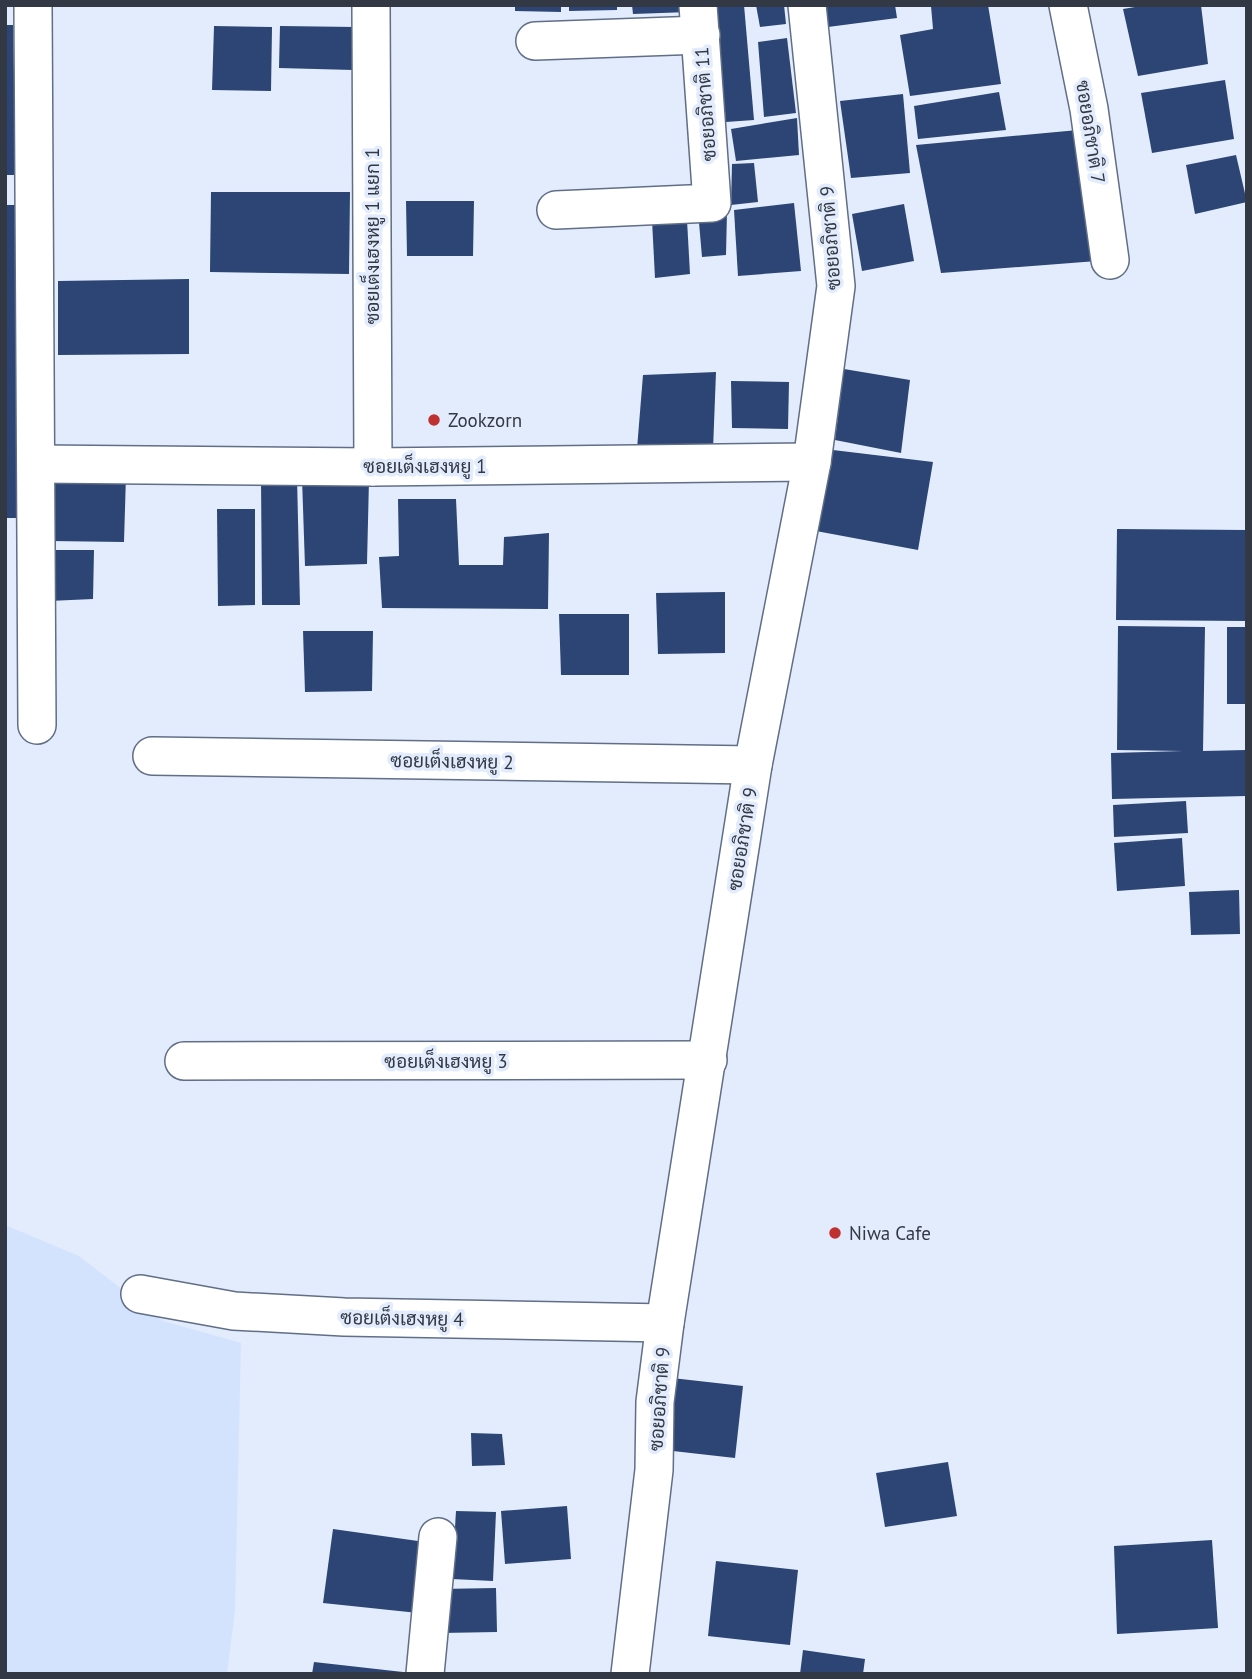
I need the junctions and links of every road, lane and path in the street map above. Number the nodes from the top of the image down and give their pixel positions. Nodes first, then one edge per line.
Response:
1 (33, 5) edge
2 (371, 5) edge
3 (807, 5) edge
4 (1068, 5) edge
5 (699, 20) edge
6 (536, 41) dead end
7 (556, 209) dead end
8 (1110, 260) dead end
9 (812, 462) junction
10 (37, 464) junction
11 (373, 467) junction
12 (37, 725) dead end
13 (152, 756) dead end
14 (753, 765) junction
15 (708, 1060) junction
16 (184, 1061) dead end
17 (140, 1294) dead end
18 (665, 1323) junction
19 (438, 1537) dead end
20 (425, 1674) edge
21 (630, 1674) edge

1 - 10 street
2 - 11 street, ซอยเต็งเฮงหยู 1 แยก 1
3 - 9 street, ซอยอภิชาติ 9
4 - 8 street, ซอยอภิชาติ 7
5 - 6 street
5 - 7 street, ซอยอภิชาติ 11
9 - 11 street, ซอยเต็งเฮงหยู 1
9 - 14 street, ซอยอภิชาติ 9
10 - 11 street, ซอยเต็งเฮงหยู 1
10 - 12 street
13 - 14 street, ซอยเต็งเฮงหยู 2
14 - 15 street, ซอยอภิชาติ 9
15 - 16 street, ซอยเต็งเฮงหยู 3
15 - 18 street, ซอยอภิชาติ 9
17 - 18 street, ซอยเต็งเฮงหยู 4
18 - 21 street, ซอยอภิชาติ 9
19 - 20 street

